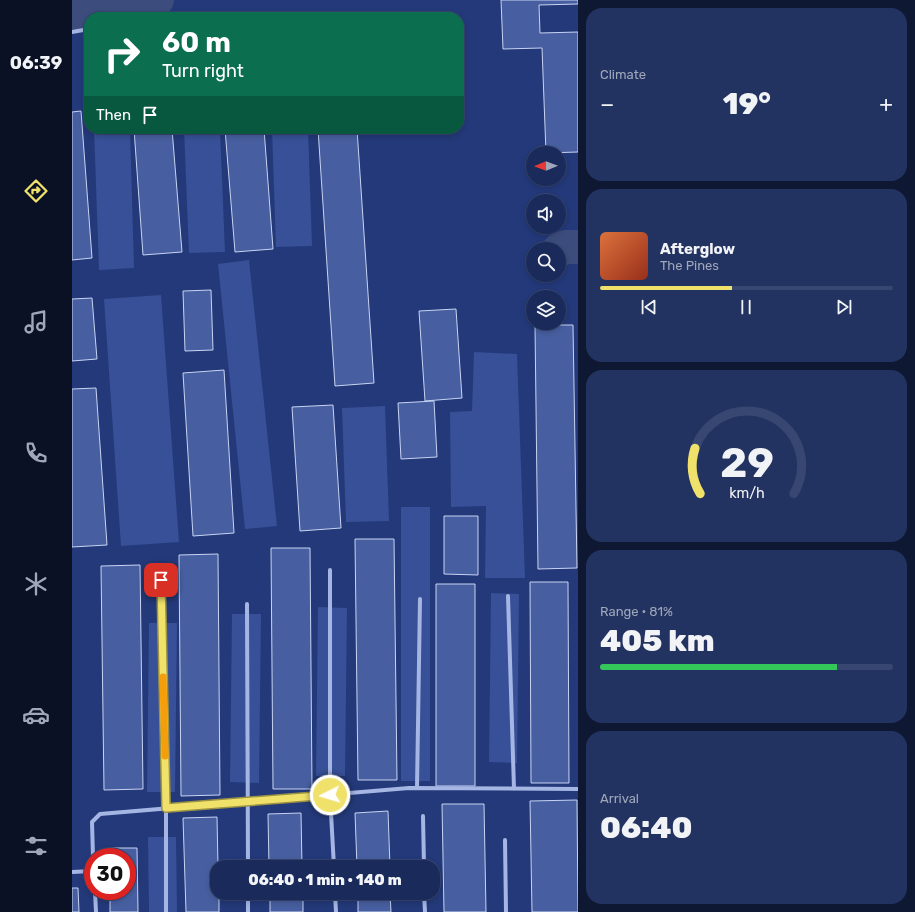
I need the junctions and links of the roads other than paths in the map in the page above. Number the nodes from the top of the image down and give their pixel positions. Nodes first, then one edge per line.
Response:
1 (84, 29) edge
2 (72, 32) edge
3 (330, 570) dead end
4 (161, 580) dead end
5 (508, 596) dead end
6 (420, 598) dead end
7 (247, 604) dead end
8 (417, 788) junction
9 (514, 788) junction
10 (578, 789) edge
11 (330, 795) junction
12 (247, 802) junction
13 (166, 808) junction
14 (422, 816) dead end
15 (505, 840) dead end
16 (93, 848) edge
17 (248, 860) edge
18 (334, 860) edge
19 (424, 860) edge
20 (84, 871) edge
21 (72, 872) edge
22 (95, 900) edge
23 (248, 900) edge
24 (335, 900) edge
25 (424, 900) edge
26 (96, 912) edge
27 (166, 912) edge
28 (248, 912) edge
29 (336, 912) edge
30 (424, 912) edge
31 (506, 912) edge

1 - 2 street
3 - 11 street
4 - 13 street
5 - 9 street
6 - 8 street
7 - 12 street
8 - 9 street
8 - 11 street
9 - 10 street
11 - 12 street
11 - 18 street
12 - 13 street
12 - 17 street
13 - 16 street
13 - 27 street
14 - 19 street
15 - 31 street
20 - 21 street
22 - 26 street
23 - 28 street
24 - 29 street
25 - 30 street

